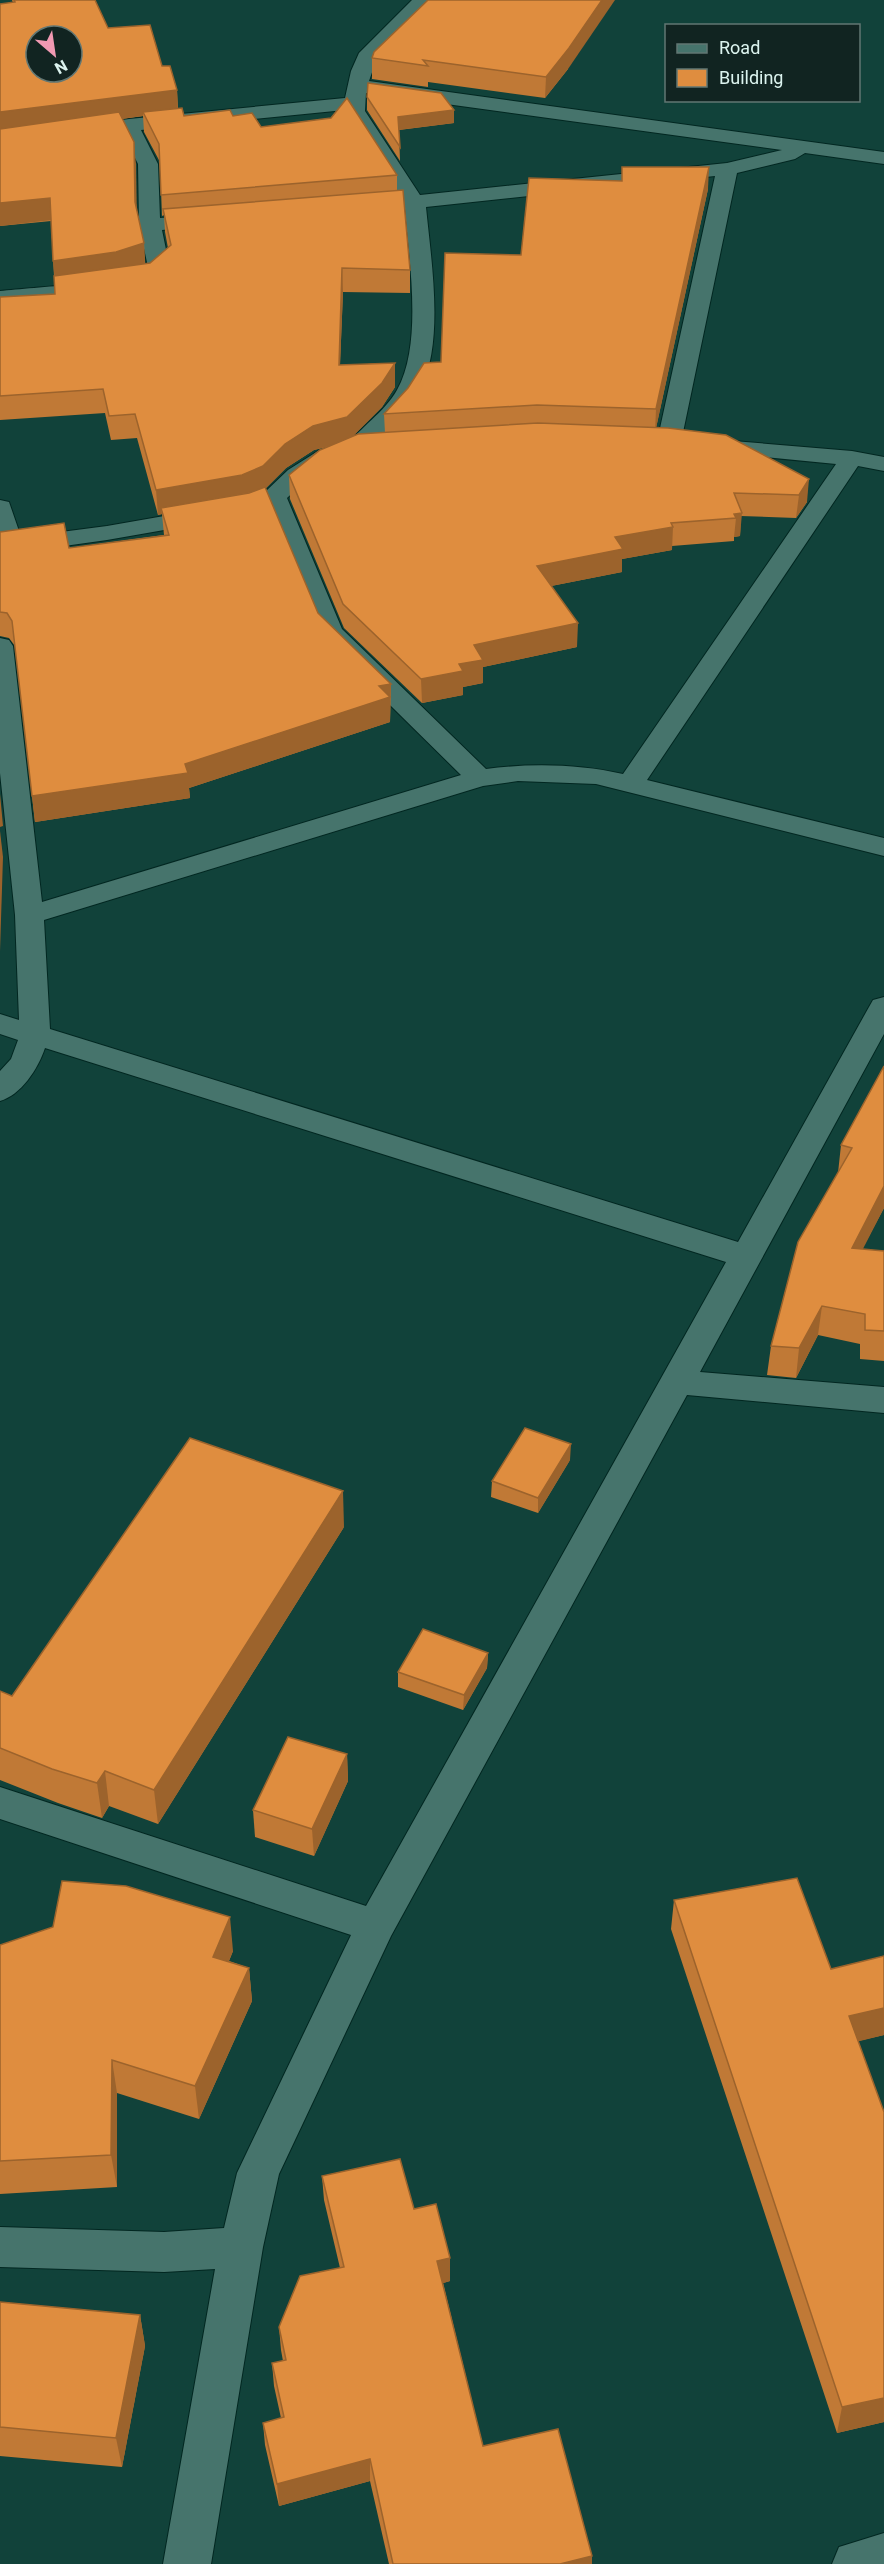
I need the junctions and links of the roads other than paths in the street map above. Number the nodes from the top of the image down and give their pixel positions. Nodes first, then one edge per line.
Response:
1 (423, 0) edge
2 (357, 95) junction
3 (129, 125) junction
4 (0, 143) edge
5 (801, 147) junction
6 (884, 158) edge
7 (727, 169) junction
8 (415, 202) junction
9 (340, 210) edge
10 (233, 218) edge
11 (150, 225) junction
12 (0, 298) edge
13 (391, 446) edge
14 (357, 448) junction
15 (852, 458) junction
16 (884, 464) edge
17 (274, 497) junction
18 (0, 507) edge
19 (0, 545) edge
20 (0, 646) edge
21 (480, 778) junction
22 (630, 783) junction
23 (884, 847) edge
24 (29, 915) junction
25 (884, 1007) edge
26 (0, 1024) edge
27 (35, 1035) junction
28 (0, 1091) edge
29 (745, 1256) junction
30 (676, 1382) junction
31 (884, 1400) edge
32 (0, 1803) edge
33 (376, 1926) junction
34 (0, 2247) edge
35 (241, 2247) junction
36 (884, 2558) edge
37 (187, 2564) edge
38 (856, 2564) edge

1 - 2 street
2 - 3 street
2 - 5 street
2 - 8 street
3 - 4 street
3 - 11 street
5 - 6 street
5 - 7 street
7 - 8 street
7 - 15 street
8 - 9 street
8 - 14 street
10 - 11 street
11 - 12 street
13 - 14 street
14 - 17 street
15 - 16 street
15 - 22 street
17 - 19 street
17 - 21 street
18 - 19 street
20 - 24 street
21 - 22 street
21 - 24 street
22 - 23 street
24 - 27 street
25 - 29 street
26 - 27 street
27 - 28 street
27 - 29 street
29 - 30 street
30 - 31 street
30 - 33 street
32 - 33 street
33 - 35 street
34 - 35 street
35 - 37 street
36 - 38 street

